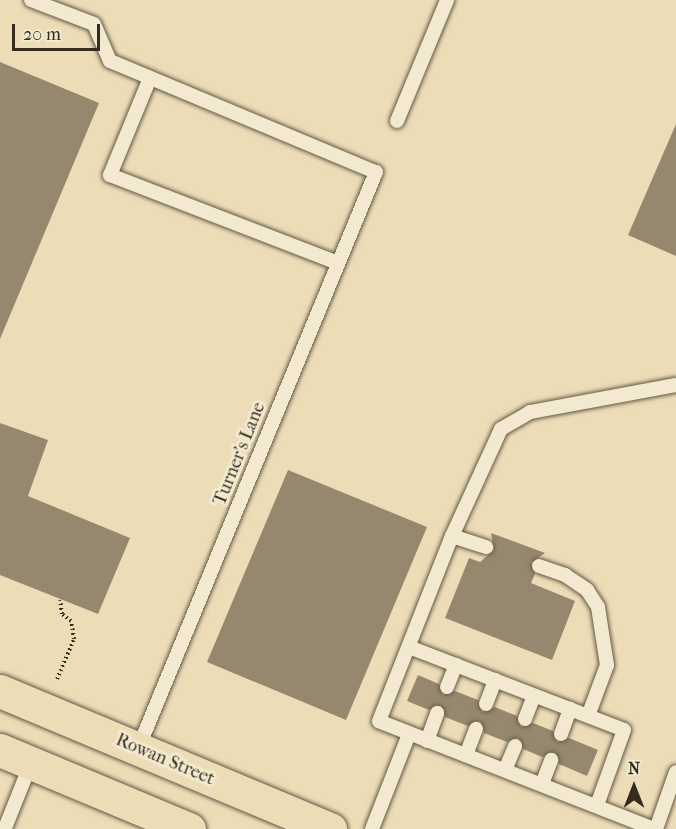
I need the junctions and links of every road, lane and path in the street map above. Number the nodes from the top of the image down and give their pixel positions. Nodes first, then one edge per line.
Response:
1 (31, 0) edge
2 (447, 0) edge
3 (150, 78) junction
4 (397, 121) dead end
5 (338, 263) junction
6 (676, 385) edge
7 (452, 536) junction
8 (486, 547) dead end
9 (539, 566) dead end
10 (60, 600) dead end
11 (409, 647) junction
12 (456, 665) junction
13 (57, 679) dead end
14 (495, 680) junction
15 (447, 687) dead end
16 (0, 692) edge
17 (534, 696) junction
18 (486, 704) dead end
19 (570, 710) junction
20 (437, 713) dead end
21 (588, 716) junction
22 (525, 719) dead end
23 (476, 729) dead end
24 (409, 734) junction
25 (561, 734) dead end
26 (427, 741) junction
27 (514, 746) dead end
28 (138, 749) junction
29 (0, 750) edge
30 (466, 755) junction
31 (551, 760) dead end
32 (31, 763) junction
33 (505, 770) junction
34 (676, 772) edge
35 (542, 784) junction
36 (597, 805) junction
37 (5, 828) edge
38 (189, 829) edge
39 (330, 829) edge
40 (372, 829) edge
41 (655, 829) edge

1 - 3 lane
2 - 4 lane
3 - 5 lane, Turner's Lane
3 - 5 lane
5 - 28 lane, Turner's Lane
6 - 7 lane
7 - 8 lane
7 - 11 lane
9 - 21 lane
10 - 13 path
11 - 12 lane
11 - 24 lane
12 - 14 lane
12 - 15 lane
14 - 17 lane
14 - 18 lane
16 - 28 main road, Rowan Street
17 - 19 lane
17 - 22 lane
19 - 21 lane
19 - 25 lane
20 - 26 lane
21 - 36 lane
23 - 30 lane
24 - 26 lane
24 - 40 lane
26 - 30 lane
27 - 33 lane
28 - 39 main road, Rowan Street
29 - 32 main road
30 - 33 lane
31 - 35 lane
32 - 37 lane
32 - 38 main road
33 - 35 lane
34 - 41 lane
35 - 36 lane
36 - 41 lane

